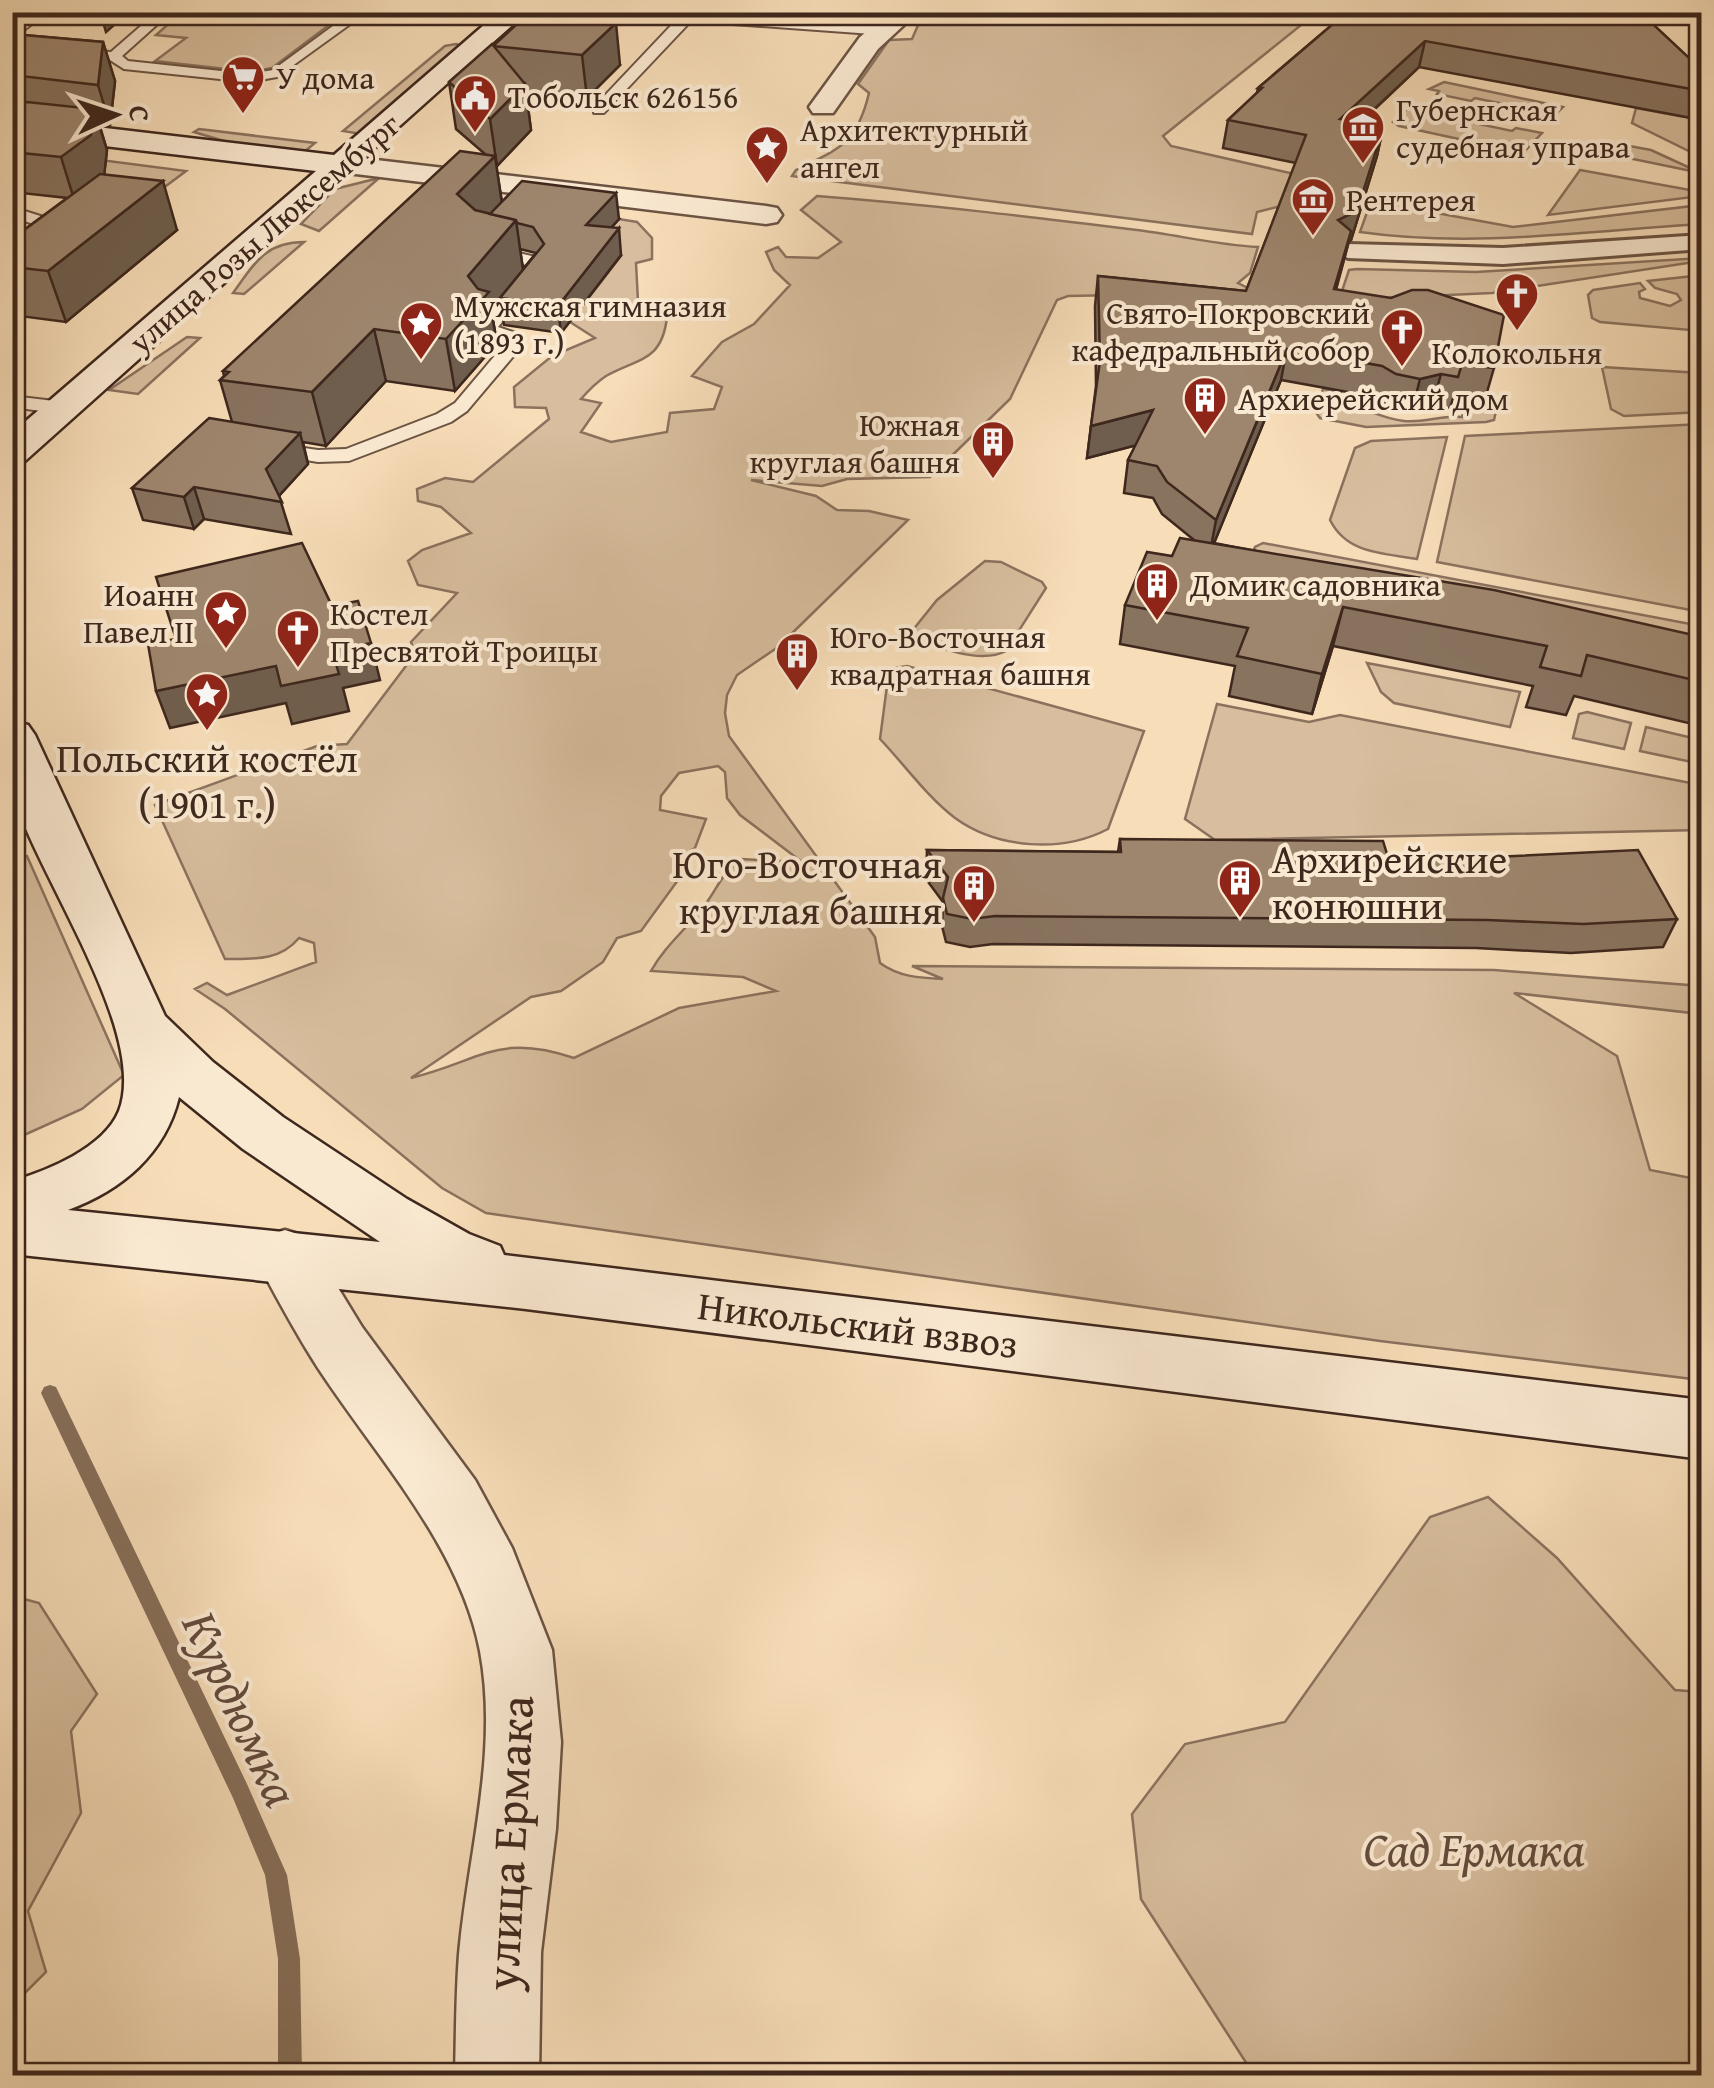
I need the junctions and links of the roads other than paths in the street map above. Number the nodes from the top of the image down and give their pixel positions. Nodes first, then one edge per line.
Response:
1 (42, 12) edge
2 (165, 12) edge
3 (361, 12) edge
4 (515, 12) edge
5 (896, 22) edge
6 (12, 34) edge
7 (12, 50) edge
8 (114, 56) junction
9 (630, 58) dead end
10 (647, 60) junction
11 (823, 106) dead end
12 (599, 110) dead end
13 (16, 136) edge
14 (342, 165) junction
15 (12, 212) edge
16 (766, 215) dead end
17 (492, 226) edge
18 (1702, 242) edge
19 (1348, 251) edge
20 (12, 276) edge
21 (12, 401) edge
22 (63, 408) junction
23 (253, 446) edge
24 (12, 453) edge
25 (12, 735) edge
26 (144, 1028) junction
27 (12, 1205) edge
28 (12, 1229) edge
29 (285, 1255) junction
30 (526, 1283) junction
31 (1702, 1430) edge
32 (498, 2076) edge

1 - 6 lane
2 - 8 lane
3 - 8 lane
4 - 14 main road, улица Розы Люксембург
5 - 10 lane
5 - 11 main road
7 - 8 lane
9 - 10 lane
10 - 12 lane
13 - 14 main road
14 - 16 main road
14 - 22 main road, улица Розы Люксембург
15 - 20 lane
17 - 23 lane
18 - 19 street
21 - 22 lane
22 - 24 main road, улица Розы Люксембург
25 - 26 main road
26 - 27 main road
26 - 30 main road
28 - 29 main road, Никольский взвоз
29 - 30 main road, Никольский взвоз
29 - 32 main road, улица Ермака
30 - 31 main road, Никольский взвоз

